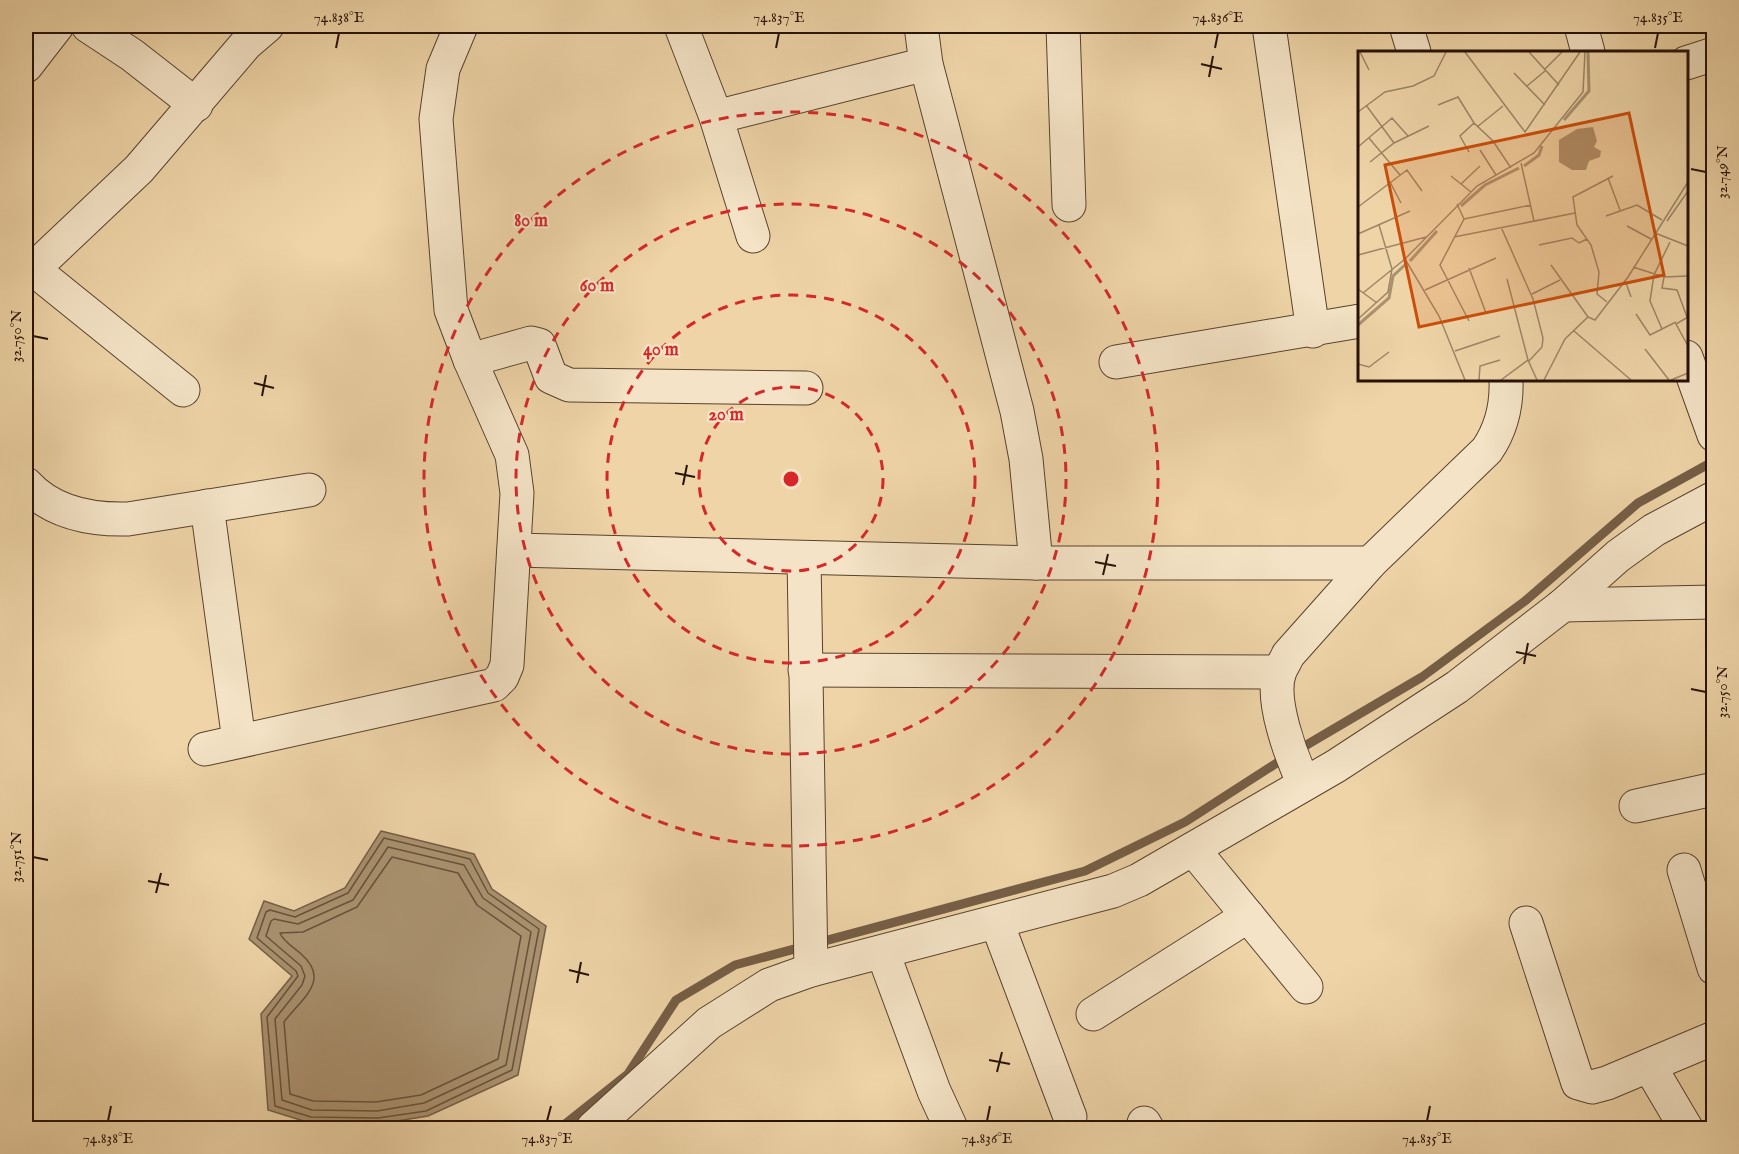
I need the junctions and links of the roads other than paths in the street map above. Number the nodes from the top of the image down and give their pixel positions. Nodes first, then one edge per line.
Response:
1 (57, 26) edge
2 (88, 26) edge
3 (267, 26) edge
4 (461, 26) edge
5 (681, 26) edge
6 (921, 26) edge
7 (1063, 26) edge
8 (1269, 26) edge
9 (1406, 26) edge
10 (1581, 26) edge
11 (1414, 51) edge
12 (1588, 51) edge
13 (1713, 54) edge
14 (1688, 62) edge
15 (926, 64) junction
16 (26, 66) edge
17 (196, 105) junction
18 (716, 117) junction
19 (1069, 205) dead end
20 (753, 236) dead end
21 (29, 273) edge
22 (1358, 321) edge
23 (1313, 331) junction
24 (470, 360) junction
25 (1116, 362) dead end
26 (1688, 363) edge
27 (1506, 381) edge
28 (806, 388) dead end
29 (183, 390) dead end
30 (1713, 435) edge
31 (26, 484) edge
32 (309, 490) dead end
33 (1713, 498) edge
34 (207, 506) junction
35 (514, 550) junction
36 (804, 558) junction
37 (1036, 562) junction
38 (1370, 563) junction
39 (1713, 602) edge
40 (1563, 605) junction
41 (805, 670) junction
42 (1279, 672) junction
43 (239, 741) junction
44 (206, 749) dead end
45 (1296, 765) junction
46 (1713, 789) edge
47 (1636, 806) dead end
48 (1193, 849) junction
49 (1684, 870) dead end
50 (1248, 916) junction
51 (1526, 922) dead end
52 (997, 923) junction
53 (809, 953) junction
54 (883, 953) junction
55 (1713, 968) edge
56 (1306, 987) dead end
57 (1093, 1014) dead end
58 (1713, 1038) edge
59 (1650, 1067) junction
60 (1070, 1117) dead end
61 (593, 1128) edge
62 (951, 1128) edge
63 (1686, 1128) edge

1 - 16 street
2 - 17 street
3 - 17 street
4 - 24 street
5 - 18 street
6 - 15 street
7 - 19 street
8 - 23 street
9 - 11 street
10 - 12 street
13 - 14 street
15 - 18 street
15 - 37 street
17 - 21 street
18 - 20 street
21 - 29 street
22 - 23 street
23 - 25 street
24 - 28 street
24 - 35 street
26 - 30 street
27 - 38 street
31 - 34 street
32 - 34 street
33 - 40 street
34 - 43 street
35 - 36 street
35 - 43 street
36 - 37 street
36 - 41 street
37 - 38 street
38 - 42 street
39 - 40 street
40 - 45 street
41 - 42 street
41 - 53 street
42 - 45 street
43 - 44 street
45 - 48 street
46 - 47 street
48 - 50 street
48 - 52 street
49 - 55 street
50 - 56 street
50 - 57 street
51 - 59 street
52 - 54 street
52 - 60 street
53 - 54 street
53 - 61 street
54 - 62 street
58 - 59 street
59 - 63 street

